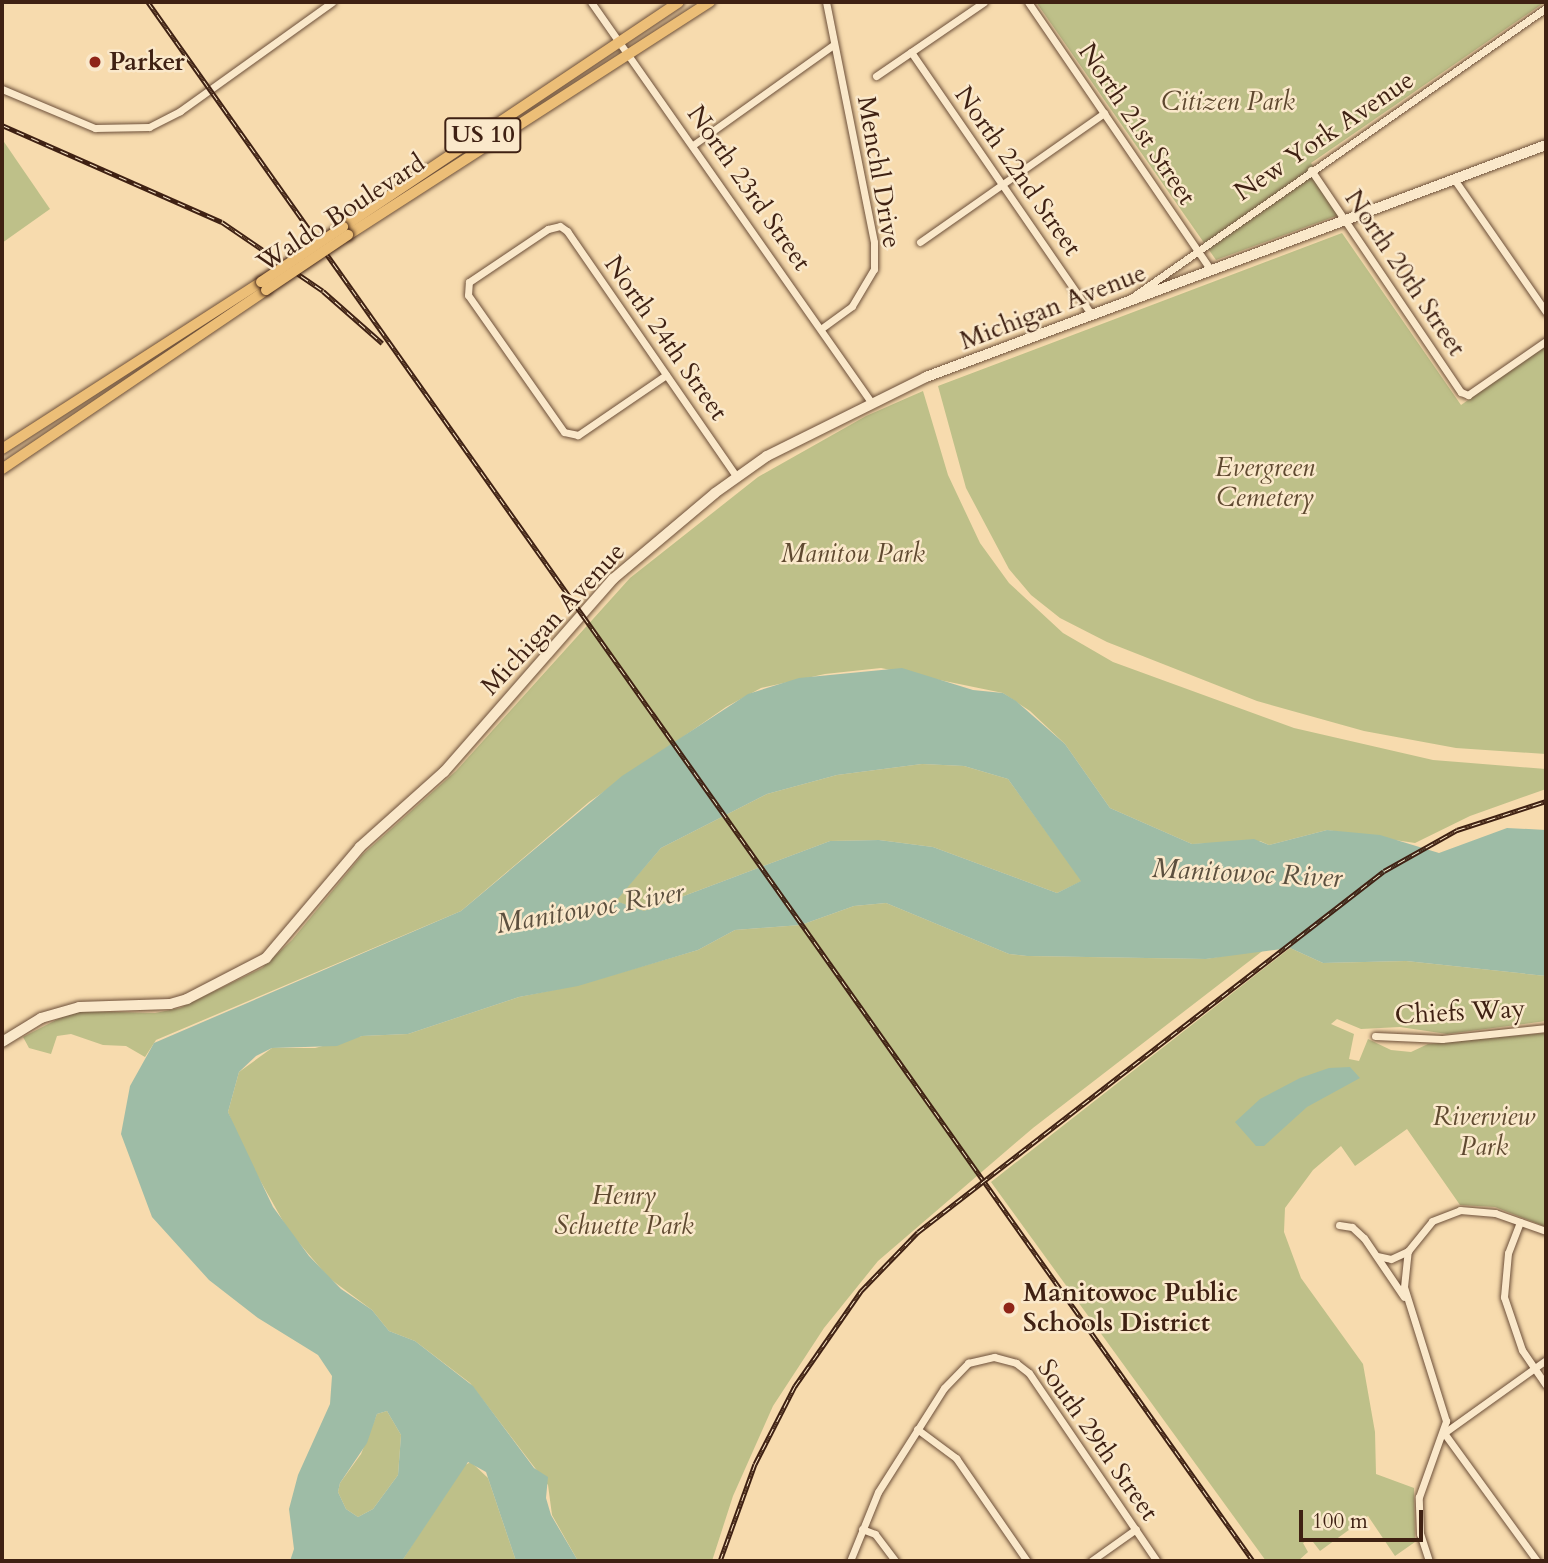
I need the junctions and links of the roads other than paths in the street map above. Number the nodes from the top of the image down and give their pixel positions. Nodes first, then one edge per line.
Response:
1 (332, 2) edge
2 (591, 2) edge
3 (678, 2) edge
4 (710, 2) edge
5 (826, 2) edge
6 (984, 2) edge
7 (1028, 2) edge
8 (1546, 8) edge
9 (620, 40) junction
10 (833, 45) junction
11 (911, 52) junction
12 (630, 54) junction
13 (876, 76) dead end
14 (2, 89) edge
15 (1104, 113) junction
16 (693, 145) junction
17 (1546, 145) edge
18 (1311, 170) junction
19 (1454, 179) junction
20 (1001, 184) junction
21 (1343, 221) junction
22 (346, 231) junction
23 (920, 242) dead end
24 (1197, 248) junction
25 (1211, 270) junction
26 (264, 286) junction
27 (1128, 301) junction
28 (1546, 312) edge
29 (1091, 314) junction
30 (821, 328) junction
31 (1546, 341) edge
32 (666, 375) junction
33 (870, 401) junction
34 (2, 449) edge
35 (2, 468) edge
36 (736, 476) junction
37 (1546, 1028) edge
38 (1375, 1036) dead end
39 (2, 1042) edge
40 (1520, 1222) junction
41 (1339, 1225) dead end
42 (1546, 1231) edge
43 (1408, 1251) junction
44 (1376, 1256) junction
45 (1409, 1303) junction
46 (1546, 1360) edge
47 (1534, 1368) junction
48 (1546, 1385) edge
49 (917, 1429) junction
50 (1444, 1433) junction
51 (862, 1529) junction
52 (1136, 1529) junction
53 (850, 1561) edge
54 (895, 1561) edge
55 (1027, 1561) edge
56 (1091, 1561) edge
57 (1157, 1561) edge
58 (1429, 1561) edge
59 (1538, 1561) edge

1 - 14 street
2 - 9 street, North 23rd Street
3 - 9 main road, Waldo Boulevard / US 10
4 - 12 main road, Waldo Boulevard / US 10
5 - 10 street, Menchl Drive
6 - 11 street
7 - 15 street, North 21st Street
8 - 18 street, New York Avenue
9 - 12 street, North 23rd Street
9 - 22 main road, Waldo Boulevard / US 10
10 - 16 street
10 - 30 street, Menchl Drive
11 - 13 street
11 - 20 street, North 22nd Street
12 - 16 street, North 23rd Street
12 - 22 main road, Waldo Boulevard / US 10
15 - 20 street
15 - 24 street, North 21st Street
16 - 30 street, North 23rd Street
17 - 19 street, Michigan Avenue
18 - 21 street, North 20th Street
18 - 24 street, New York Avenue
19 - 21 street, Michigan Avenue
19 - 28 street
20 - 23 street
20 - 29 street, North 22nd Street
21 - 25 street, Michigan Avenue
21 - 31 street, North 20th Street
22 - 26 main road, Waldo Boulevard / US 10, bridge
24 - 25 street, North 21st Street
24 - 27 street, New York Avenue
25 - 27 street, Michigan Avenue
26 - 34 main road, Waldo Boulevard / US 10
26 - 35 main road, Waldo Boulevard / US 10
27 - 29 street, Michigan Avenue
29 - 33 street, Michigan Avenue
30 - 33 street, North 23rd Street
32 - 32 street, North 24th Street
32 - 36 street, North 24th Street
33 - 36 street, Michigan Avenue
36 - 39 street, Michigan Avenue
37 - 38 street, Chiefs Way
40 - 42 street
40 - 43 street
40 - 47 street
41 - 44 street
43 - 44 street
43 - 45 street
44 - 45 street
45 - 50 street
46 - 47 street
47 - 48 street
47 - 50 street
49 - 51 street
49 - 52 street, South 29th Street
49 - 55 street
50 - 58 street
50 - 59 street
51 - 53 street
51 - 54 street
52 - 56 street
52 - 57 street, South 29th Street

